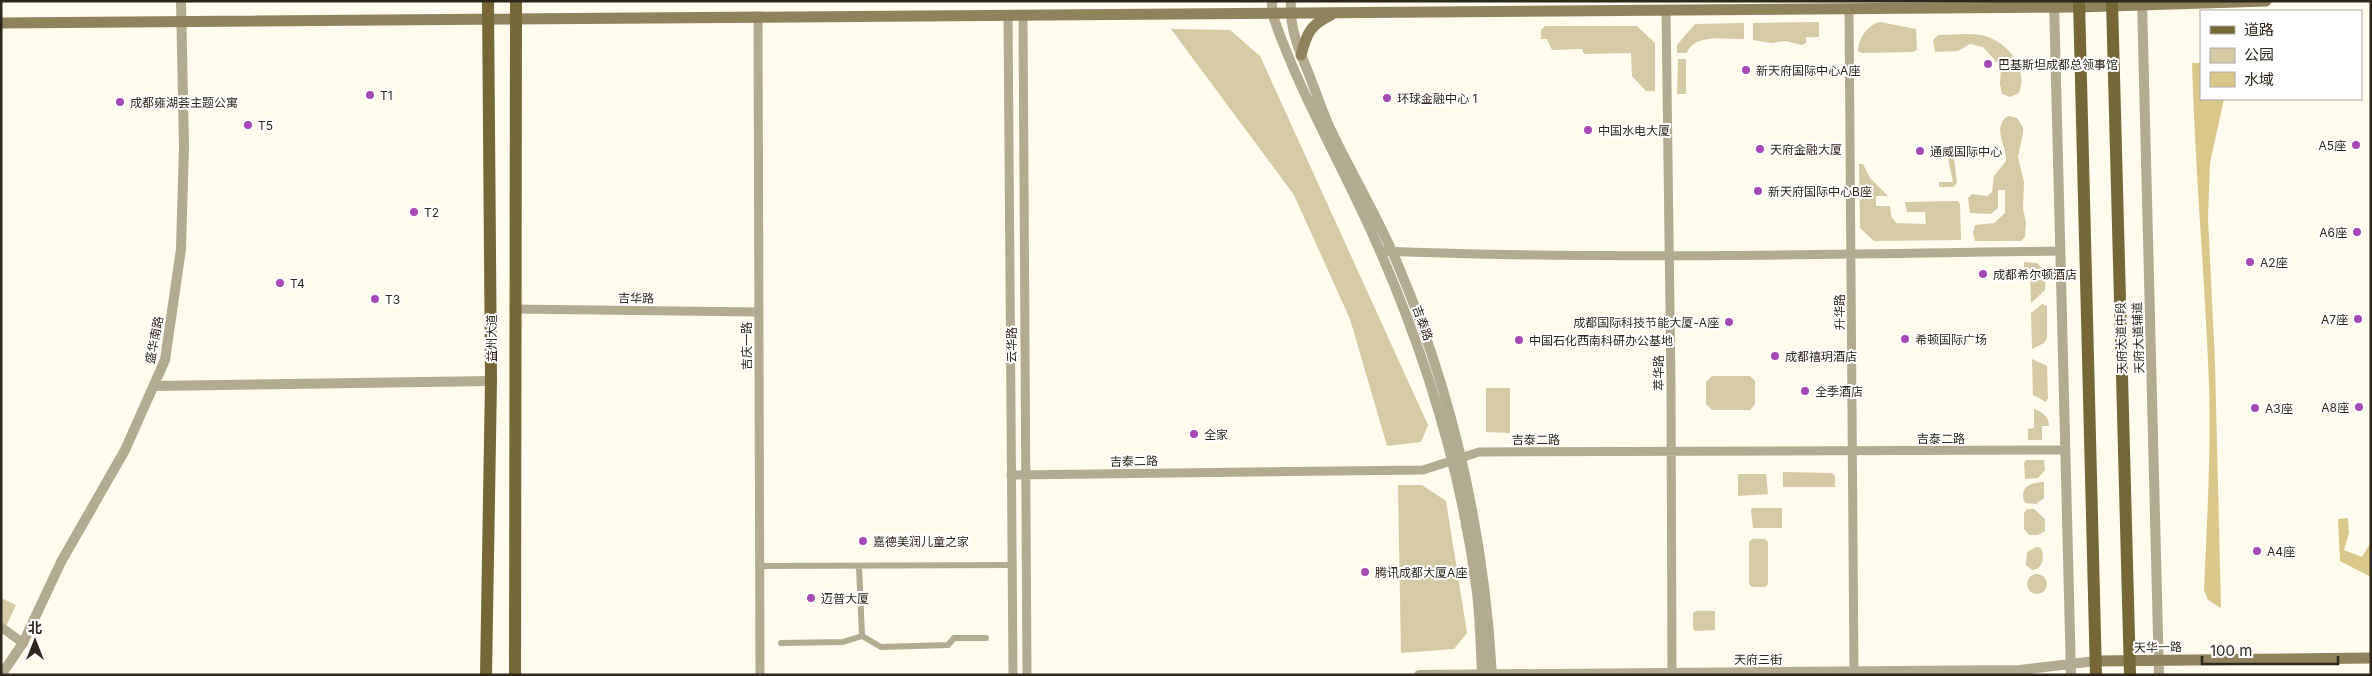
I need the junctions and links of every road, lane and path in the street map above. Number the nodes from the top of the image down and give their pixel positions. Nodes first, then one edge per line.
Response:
1 (181, 1) edge
2 (488, 1) edge
3 (516, 1) edge
4 (1272, 1) edge
5 (2266, 1) edge
6 (2142, 3) edge
7 (2054, 4) edge
8 (2079, 4) edge
9 (2112, 4) edge
10 (1290, 7) edge
11 (1849, 9) junction
12 (1666, 10) junction
13 (1272, 13) junction
14 (1352, 13) junction
15 (1008, 15) junction
16 (1023, 15) junction
17 (758, 17) junction
18 (516, 19) junction
19 (489, 20) junction
20 (181, 22) junction
21 (1, 23) edge
22 (1301, 55) junction
23 (1380, 251) junction
24 (1392, 251) junction
25 (2060, 251) junction
26 (1851, 254) junction
27 (1670, 256) junction
28 (514, 309) junction
29 (758, 312) junction
30 (491, 381) junction
31 (154, 386) junction
32 (1853, 450) junction
33 (2065, 450) junction
34 (1670, 452) junction
35 (1462, 458) junction
36 (1451, 462) junction
37 (1011, 475) junction
38 (1025, 475) junction
39 (1012, 565) junction
40 (760, 566) junction
41 (859, 566) junction
42 (1, 627) edge
43 (862, 636) junction
44 (986, 638) dead end
45 (23, 643) junction
46 (781, 643) dead end
47 (2371, 658) edge
48 (2159, 660) junction
49 (2096, 661) junction
50 (2129, 661) junction
51 (2070, 664) junction
52 (1672, 673) edge
53 (1854, 673) edge
54 (1487, 674) edge
55 (1, 675) edge
56 (486, 675) edge
57 (515, 675) edge
58 (760, 675) edge
59 (1013, 675) edge
60 (1027, 675) edge
61 (1419, 675) edge
62 (2071, 675) edge
63 (2096, 675) edge
64 (2130, 675) edge
65 (2159, 675) edge

1 - 20 street, 盛华南路
2 - 19 main road, 益州大道
3 - 18 main road, 益州大道
4 - 13 street, 吉泰路
5 - 6 main road
6 - 9 main road
6 - 48 street, 天府大道辅道
7 - 8 main road
7 - 11 main road
7 - 25 street
8 - 9 main road
8 - 49 main road
9 - 50 main road, 天府大道中段
10 - 13 main road
10 - 14 main road
10 - 22 street, 吉泰路
11 - 12 main road
11 - 26 street, 升华路
12 - 14 main road
12 - 27 street, 萃华路
13 - 16 main road
13 - 23 street, 吉泰路
14 - 22 main road
15 - 16 main road
15 - 17 main road
15 - 37 street, 云华路
16 - 38 street, 云华路
17 - 18 main road
17 - 29 street, 吉庆一路
18 - 19 main road
18 - 28 main road, 益州大道
19 - 20 main road
19 - 30 main road, 益州大道
20 - 21 main road
20 - 31 street, 盛华南路
22 - 24 street, 吉泰路
23 - 24 street
23 - 36 street, 吉泰路
24 - 27 street
24 - 35 street, 吉泰路
25 - 26 street
25 - 33 street
26 - 27 street
26 - 32 street, 升华路
27 - 34 street, 萃华路
28 - 29 street, 吉华路
28 - 57 main road, 益州大道
29 - 40 street, 吉庆一路
30 - 31 street
30 - 56 main road, 益州大道
31 - 45 street, 盛华南路
32 - 33 street, 吉泰二路
32 - 34 street, 吉泰二路
32 - 53 street, 升华路
33 - 51 street
34 - 35 street, 吉泰二路
34 - 52 street, 萃华路
35 - 36 street, 吉泰二路
35 - 54 street, 吉泰路
36 - 38 street, 吉泰二路
36 - 54 street, 吉泰路
37 - 38 street, 吉泰二路
37 - 39 street, 云华路
38 - 60 street, 云华路
39 - 41 street
39 - 59 street, 云华路
40 - 41 street
40 - 58 street, 吉庆一路
41 - 43 street
42 - 45 street
43 - 44 street
43 - 46 street
45 - 55 street, 盛华南路
47 - 48 main road, 天华一路
48 - 50 main road, 天华一路
48 - 65 street, 天府大道辅道
49 - 50 main road, 天华一路
49 - 51 street, 天府三街
49 - 63 main road
50 - 64 main road, 天府大道中段
51 - 53 street, 天府三街
51 - 62 street
52 - 53 street, 天府三街
52 - 54 street, 天府三街
54 - 61 street, 天府三街

